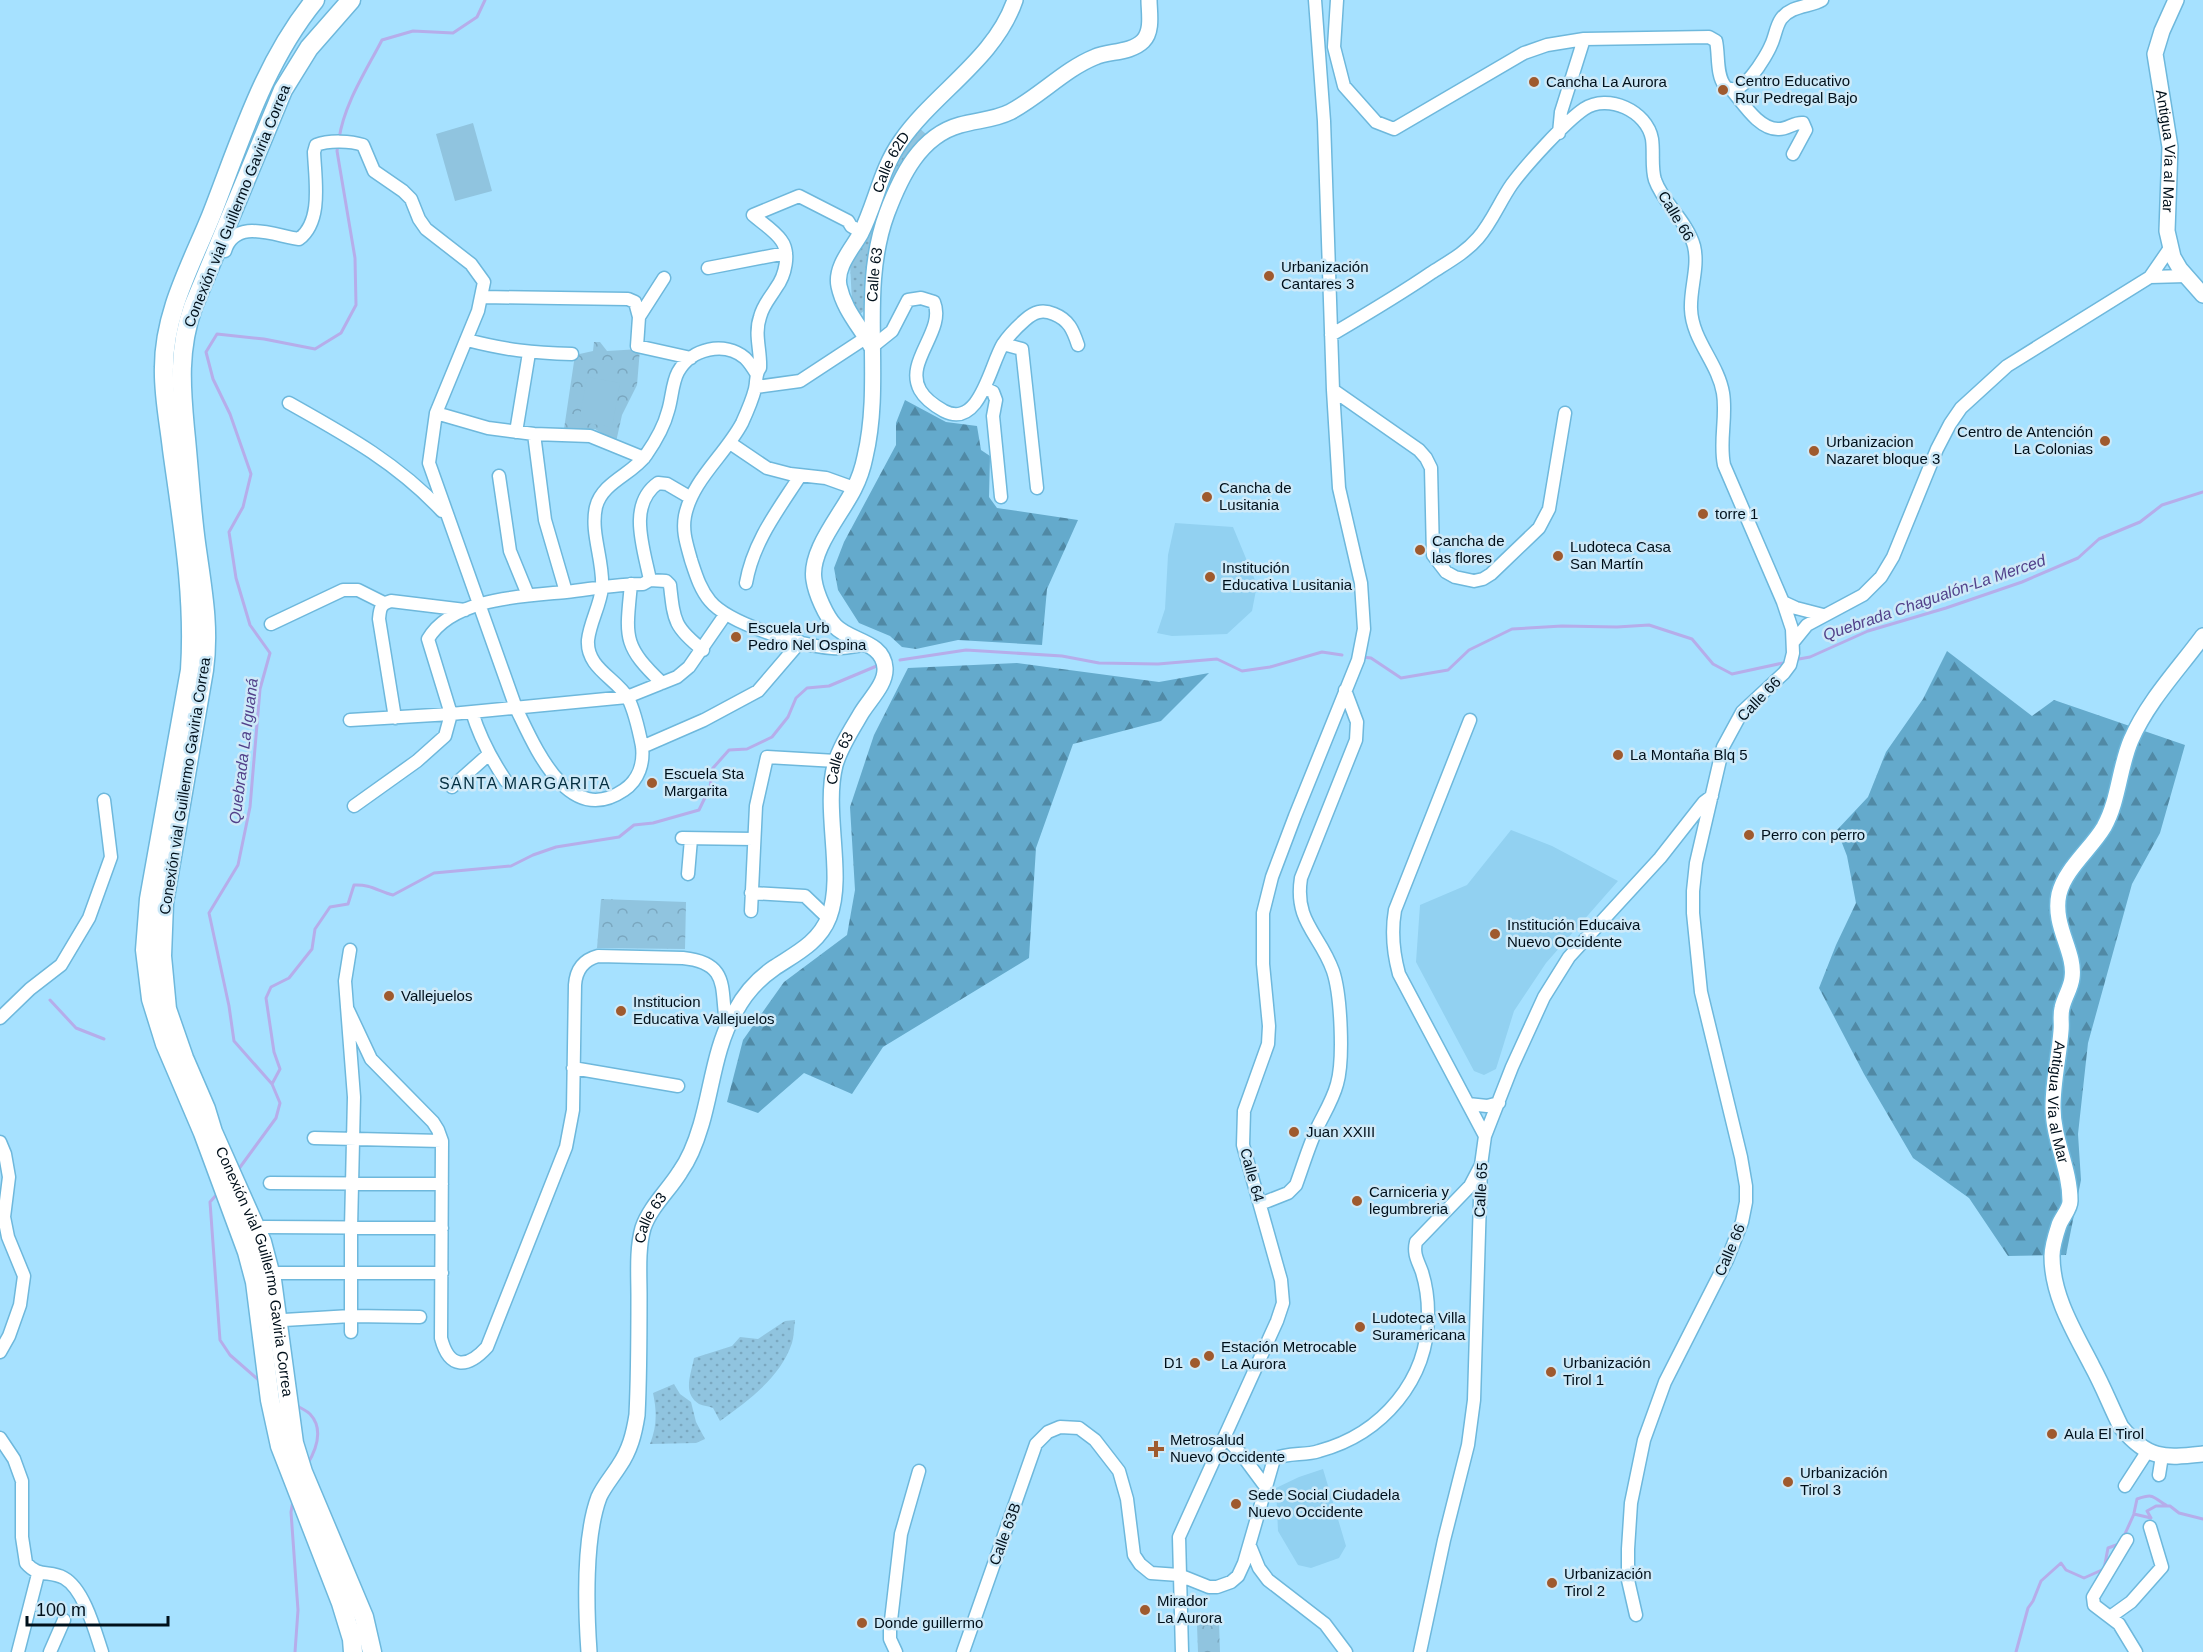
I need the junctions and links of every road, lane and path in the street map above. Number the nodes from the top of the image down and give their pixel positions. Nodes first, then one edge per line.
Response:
1 (315, 0) edge
2 (351, 0) edge
3 (1015, 0) edge
4 (1149, 0) edge
5 (1315, 0) edge
6 (1337, 0) edge
7 (1822, 0) edge
8 (2176, 0) edge
9 (1584, 39) junction
10 (1731, 89) junction
11 (1559, 133) junction
12 (1793, 154) dead end
13 (861, 232) junction
14 (2170, 248) junction
15 (786, 253) junction
16 (223, 255) dead end
17 (708, 268) dead end
18 (2186, 276) junction
19 (2150, 277) junction
20 (664, 278) dead end
21 (2203, 295) edge
22 (482, 297) junction
23 (639, 317) junction
24 (1331, 336) junction
25 (467, 340) junction
26 (869, 342) junction
27 (1003, 344) junction
28 (1077, 345) dead end
29 (529, 353) junction
30 (572, 354) dead end
31 (691, 358) junction
32 (756, 372) junction
33 (756, 387) junction
34 (984, 387) junction
35 (1334, 390) junction
36 (289, 403) dead end
37 (436, 412) junction
38 (1565, 412) dead end
39 (516, 432) junction
40 (534, 434) junction
41 (729, 443) junction
42 (644, 458) junction
43 (499, 476) dead end
44 (800, 476) junction
45 (854, 488) junction
46 (1037, 488) dead end
47 (1001, 497) dead end
48 (691, 498) junction
49 (446, 514) junction
50 (650, 580) junction
51 (746, 583) dead end
52 (631, 584) junction
53 (602, 588) junction
54 (566, 592) junction
55 (528, 595) junction
56 (1783, 602) junction
57 (384, 603) junction
58 (478, 605) junction
59 (466, 610) junction
60 (725, 615) junction
61 (1823, 615) junction
62 (271, 624) dead end
63 (2203, 636) edge
64 (1794, 641) junction
65 (800, 642) junction
66 (868, 644) junction
67 (703, 650) junction
68 (662, 682) junction
69 (1346, 690) junction
70 (627, 697) junction
71 (516, 708) junction
72 (472, 712) junction
73 (451, 714) junction
74 (395, 718) junction
75 (350, 720) dead end
76 (1470, 720) dead end
77 (642, 747) junction
78 (488, 755) junction
79 (836, 760) junction
80 (506, 781) dead end
81 (452, 787) dead end
82 (1712, 796) junction
83 (104, 800) dead end
84 (354, 806) dead end
85 (754, 839) junction
86 (688, 874) dead end
87 (751, 893) junction
88 (751, 911) dead end
89 (828, 919) junction
90 (350, 950) dead end
91 (348, 1010) junction
92 (0, 1018) edge
93 (727, 1026) junction
94 (573, 1068) junction
95 (678, 1086) dead end
96 (1499, 1103) junction
97 (1468, 1104) junction
98 (208, 1133) junction
99 (1485, 1136) junction
100 (314, 1138) dead end
101 (352, 1138) junction
102 (442, 1141) junction
103 (0, 1142) edge
104 (1481, 1165) junction
105 (270, 1183) dead end
106 (351, 1183) junction
107 (442, 1184) junction
108 (1260, 1203) junction
109 (264, 1227) dead end
110 (351, 1228) junction
111 (442, 1228) junction
112 (350, 1272) junction
113 (276, 1273) dead end
114 (442, 1273) junction
115 (351, 1316) junction
116 (420, 1317) dead end
117 (284, 1320) dead end
118 (351, 1332) dead end
119 (0, 1352) edge
120 (1225, 1437) junction
121 (0, 1438) edge
122 (2155, 1454) junction
123 (2203, 1454) edge
124 (919, 1471) dead end
125 (2160, 1474) dead end
126 (1265, 1486) junction
127 (2125, 1486) dead end
128 (314, 1515) junction
129 (2150, 1527) dead end
130 (2127, 1540) dead end
131 (1250, 1546) junction
132 (38, 1574) junction
133 (1179, 1575) junction
134 (1238, 1576) junction
135 (1268, 1580) junction
136 (1636, 1615) dead end
137 (2110, 1617) junction
138 (64, 1620) dead end
139 (18, 1652) edge
140 (50, 1652) edge
141 (102, 1652) edge
142 (353, 1652) edge
143 (372, 1652) edge
144 (590, 1652) edge
145 (896, 1652) edge
146 (963, 1652) edge
147 (1182, 1652) edge
148 (1346, 1652) edge
149 (1420, 1652) edge
150 (2136, 1652) edge

1 - 98 highway, Conexión vial Guillermo Gaviria Correa
2 - 98 highway, Conexión vial Guillermo Gaviria Correa
3 - 13 main road, Calle 62D
4 - 26 main road, Calle 63
5 - 24 street, Calle 64
6 - 9 street
7 - 10 street
8 - 14 main road, Antigua Vía al Mar
9 - 10 street
9 - 11 street
10 - 12 street
11 - 24 street, Calle 66
11 - 56 street, Calle 66
13 - 15 street
13 - 26 main road, Calle 62D
14 - 18 main road, Antigua Vía al Mar
14 - 19 street
15 - 17 street
15 - 32 street
16 - 22 street
18 - 19 street
18 - 21 main road, Antigua Vía al Mar
19 - 61 street
20 - 23 street
22 - 23 street
22 - 25 street
23 - 31 street
24 - 35 street, Calle 64
25 - 29 street
25 - 37 street
26 - 33 street
26 - 34 street
26 - 45 main road, Calle 63
27 - 28 street
27 - 34 street
27 - 46 street
29 - 30 street
29 - 39 street
31 - 32 street
31 - 42 street
32 - 33 street
33 - 41 street
34 - 47 street
35 - 38 street
35 - 69 street, Calle 64
36 - 49 street
37 - 39 street
37 - 49 street
39 - 40 street
40 - 42 street
40 - 54 street
41 - 44 street
41 - 48 street
42 - 53 street
43 - 55 street
44 - 45 street
44 - 51 street
45 - 66 main road, Calle 63
48 - 50 street
48 - 60 street
49 - 58 street
50 - 52 street
50 - 67 street
52 - 53 street
52 - 68 street
53 - 54 street
53 - 70 street
54 - 55 street
55 - 58 street
56 - 61 street
56 - 64 street, Calle 66
57 - 59 street
57 - 62 street
57 - 74 street
58 - 59 street
58 - 71 street
59 - 73 street
60 - 65 street
60 - 67 street
61 - 64 street
63 - 122 main road, Antigua Vía al Mar
64 - 82 street, Calle 66
65 - 66 street
65 - 77 street
66 - 79 main road, Calle 63
67 - 68 street
68 - 70 street
69 - 108 street, Calle 64
69 - 108 street
70 - 71 street
70 - 77 street
71 - 72 street
71 - 77 street
72 - 73 street
72 - 78 street
73 - 74 street
73 - 84 street
74 - 75 street
76 - 97 street
78 - 80 street
78 - 81 street
79 - 85 street
79 - 89 main road, Calle 63
82 - 96 street, Calle 65
82 - 136 street, Calle 66
83 - 92 street
85 - 86 street
85 - 87 street
87 - 88 street
87 - 89 street
89 - 93 main road, Calle 63
90 - 91 street
91 - 101 street
91 - 102 street
93 - 94 street
93 - 144 main road, Calle 63
94 - 95 street
94 - 114 street
96 - 97 street
96 - 99 street, Calle 65
97 - 99 street
98 - 128 highway, Conexión vial Guillermo Gaviria Correa
99 - 104 street, Calle 65
100 - 101 street
101 - 102 street
101 - 106 street
102 - 107 street
103 - 119 street
104 - 126 street
104 - 149 street, Calle 65
105 - 106 street
106 - 107 street
106 - 110 street
107 - 111 street
108 - 120 street, Calle 64
109 - 110 street
110 - 111 street
110 - 112 street
111 - 114 street
112 - 113 street
112 - 114 street
112 - 115 street
115 - 116 street
115 - 117 street
115 - 118 street
120 - 126 street
120 - 133 street, Calle 64
121 - 132 street
122 - 123 main road
122 - 125 street
122 - 127 street
124 - 145 street
126 - 131 street
128 - 142 highway, Conexión vial Guillermo Gaviria Correa
128 - 143 highway, Conexión vial Guillermo Gaviria Correa
129 - 137 street
130 - 137 street
131 - 134 street
131 - 135 street
132 - 139 street
132 - 141 street
133 - 134 street
133 - 146 street, Calle 63B
133 - 147 street, Calle 64
134 - 135 street
135 - 148 street
137 - 150 street
138 - 140 street

